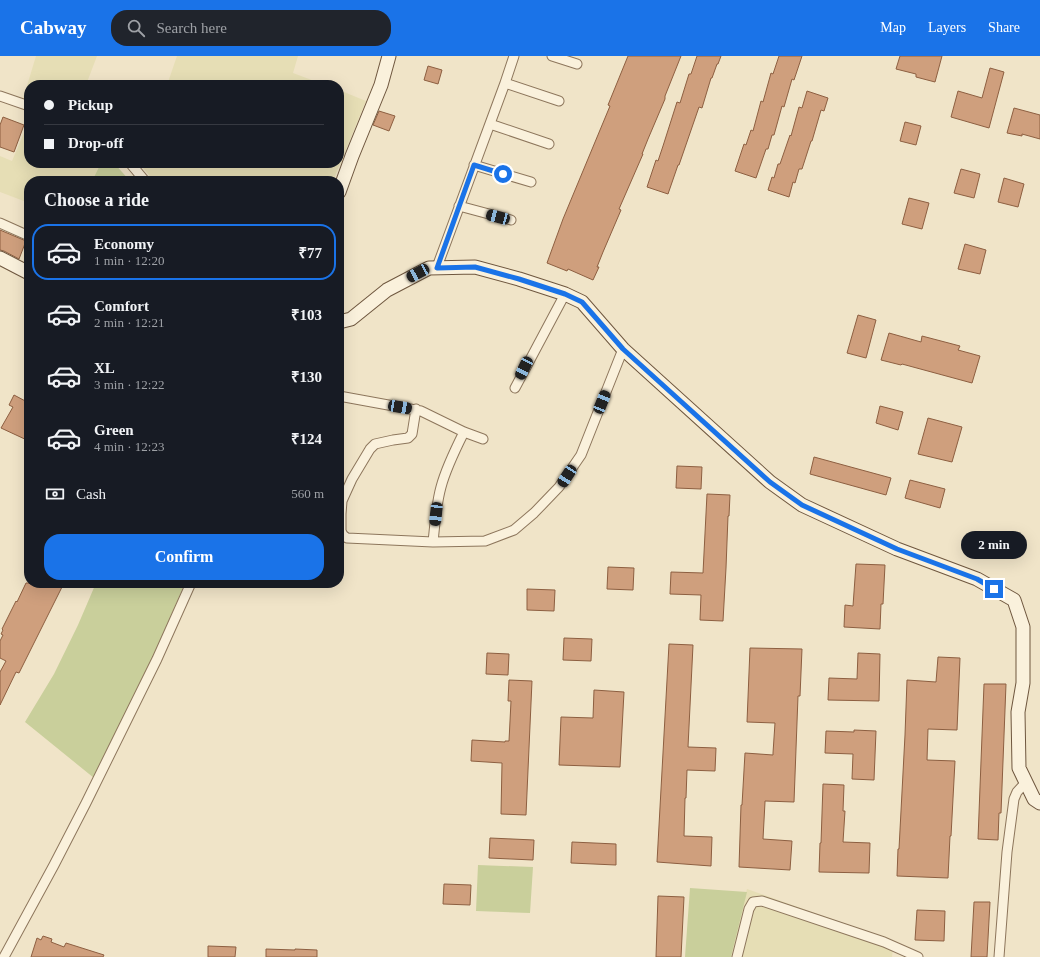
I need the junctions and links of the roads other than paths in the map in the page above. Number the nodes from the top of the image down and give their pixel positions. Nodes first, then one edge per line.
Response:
1 (389, 56) edge
2 (514, 56) edge
3 (552, 56) edge
4 (577, 64) dead end
5 (505, 83) junction
6 (0, 96) edge
7 (559, 101) dead end
8 (24, 104) edge
9 (490, 124) junction
10 (549, 144) dead end
11 (474, 165) junction
12 (134, 168) edge
13 (141, 176) edge
14 (344, 178) edge
15 (531, 182) dead end
16 (459, 206) junction
17 (511, 220) dead end
18 (0, 223) edge
19 (24, 234) edge
20 (0, 258) edge
21 (437, 268) junction
22 (24, 270) edge
23 (565, 294) junction
24 (344, 320) edge
25 (623, 349) junction
26 (515, 388) dead end
27 (344, 397) edge
28 (416, 409) junction
29 (464, 432) junction
30 (483, 439) dead end
31 (344, 494) edge
32 (344, 536) edge
33 (433, 542) junction
34 (189, 588) edge
35 (1026, 782) junction
36 (1040, 803) edge
37 (4, 957) edge
38 (737, 957) edge
39 (918, 957) edge
40 (999, 957) edge

1 - 14 street
2 - 5 street
3 - 4 street
5 - 7 street
5 - 9 street
6 - 8 street
9 - 10 street
9 - 11 street
11 - 15 street
11 - 16 street
12 - 13 street
16 - 17 street
16 - 21 street
18 - 19 street
20 - 22 street
21 - 23 street
21 - 24 street
23 - 25 street
23 - 26 street
25 - 33 street
25 - 35 street
27 - 28 street
28 - 29 street
28 - 31 street
29 - 30 street
29 - 33 street
32 - 33 street
34 - 37 street
35 - 36 street
35 - 40 street
38 - 39 street

